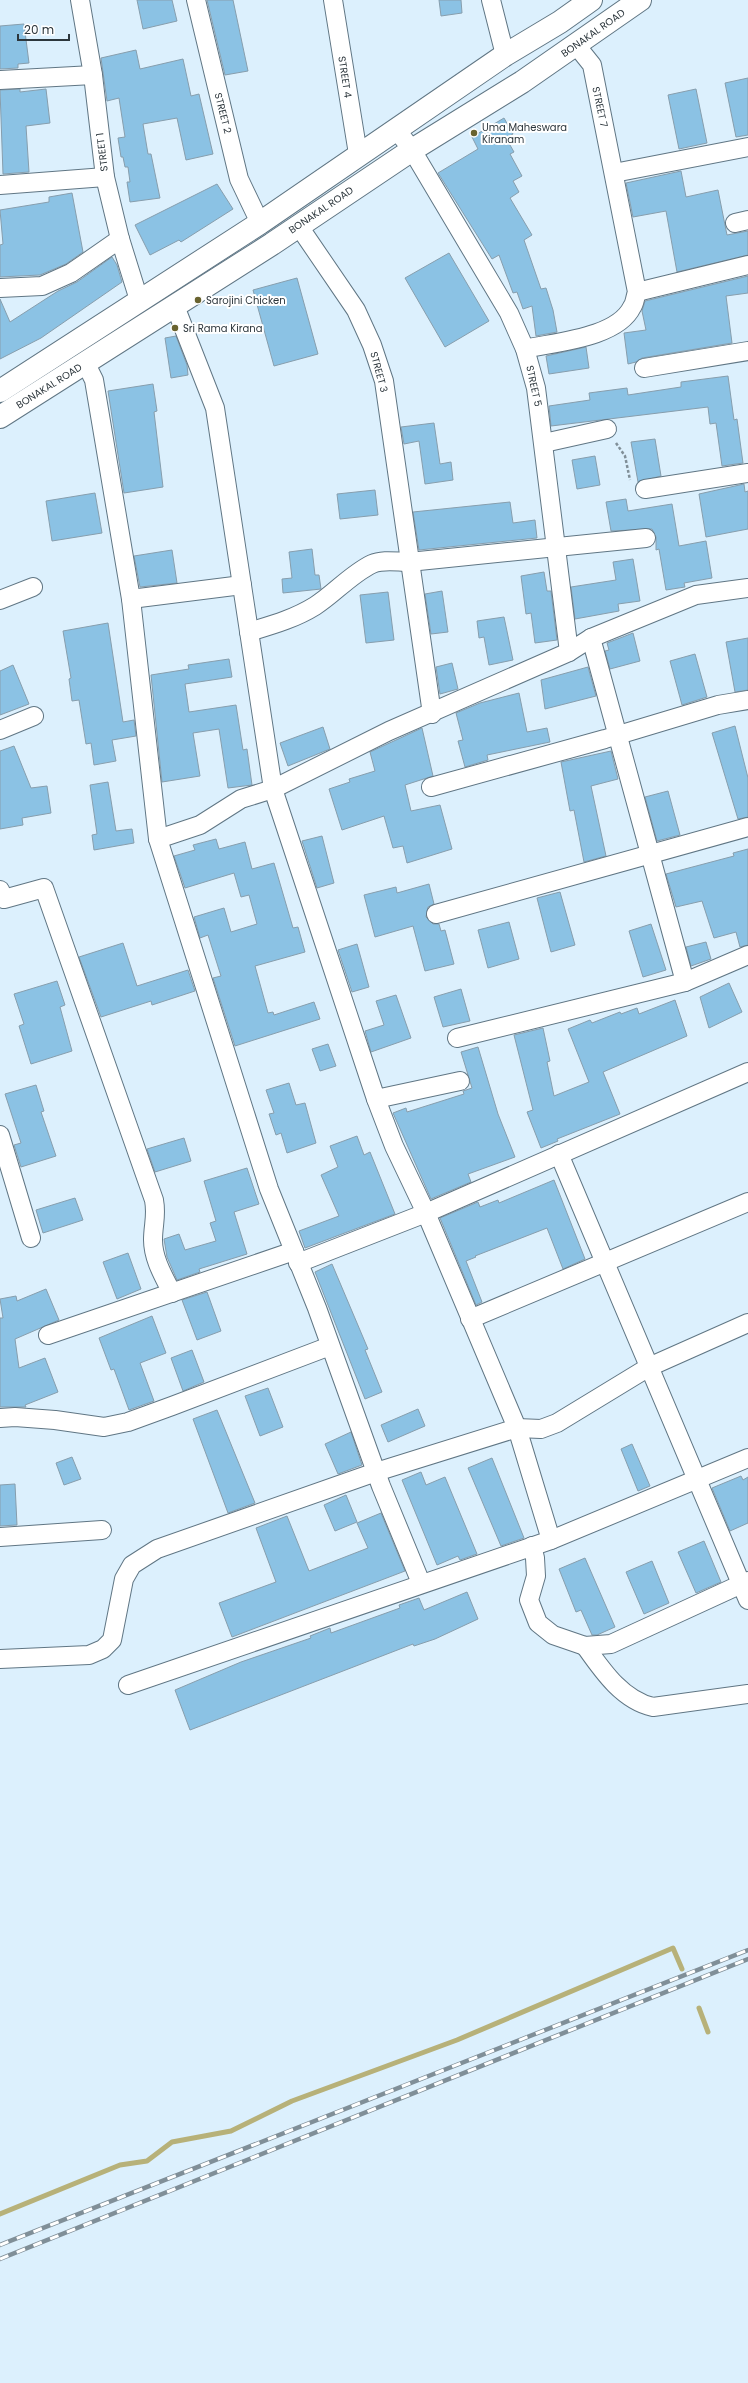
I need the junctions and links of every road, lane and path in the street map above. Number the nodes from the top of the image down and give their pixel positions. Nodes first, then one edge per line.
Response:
1 (80, 0) edge
2 (196, 0) edge
3 (333, 0) edge
4 (491, 0) edge
5 (591, 0) edge
6 (640, 0) edge
7 (576, 45) junction
8 (505, 55) junction
9 (94, 74) junction
10 (0, 80) edge
11 (396, 129) junction
12 (748, 147) edge
13 (412, 150) junction
14 (358, 154) junction
15 (614, 173) junction
16 (105, 177) junction
17 (0, 185) edge
18 (260, 223) junction
19 (298, 225) junction
20 (120, 239) junction
21 (748, 266) edge
22 (0, 288) edge
23 (637, 292) junction
24 (139, 300) junction
25 (175, 306) junction
26 (525, 349) junction
27 (748, 351) edge
28 (86, 364) junction
29 (644, 368) dead end
30 (0, 391) edge
31 (0, 417) edge
32 (607, 429) joint
33 (544, 443) junction
34 (748, 472) edge
35 (645, 489) joint
36 (646, 538) dead end
37 (556, 547) junction
38 (409, 562) junction
39 (242, 585) junction
40 (33, 586) dead end
41 (748, 588) edge
42 (0, 600) edge
43 (131, 600) junction
44 (249, 632) junction
45 (591, 638) junction
46 (569, 652) junction
47 (748, 700) edge
48 (432, 714) junction
49 (34, 716) dead end
50 (0, 730) edge
51 (619, 735) junction
52 (431, 787) dead end
53 (273, 789) junction
54 (748, 827) edge
55 (158, 839) junction
56 (652, 855) junction
57 (1, 896) edge
58 (436, 914) dead end
59 (748, 955) edge
60 (685, 982) junction
61 (457, 1038) dead end
62 (748, 1072) edge
63 (460, 1081) dead end
64 (376, 1099) junction
65 (0, 1136) edge
66 (560, 1154) junction
67 (748, 1202) edge
68 (426, 1212) junction
69 (31, 1238) dead end
70 (296, 1257) junction
71 (606, 1263) junction
72 (172, 1293) junction
73 (470, 1319) junction
74 (748, 1323) edge
75 (48, 1335) dead end
76 (330, 1346) junction
77 (649, 1367) junction
78 (0, 1418) edge
79 (517, 1428) junction
80 (748, 1458) edge
81 (376, 1472) junction
82 (697, 1477) junction
83 (102, 1530) dead end
84 (0, 1537) edge
85 (550, 1540) junction
86 (532, 1546) junction
87 (421, 1583) junction
88 (746, 1588) edge
89 (585, 1646) junction
90 (0, 1659) edge
91 (128, 1684) dead end
92 (748, 1694) edge

1 - 9 street, STREET 1
2 - 18 street, STREET 2
3 - 14 street, STREET 4
4 - 8 street
5 - 8 main road
6 - 7 main road, BONAKAL ROAD
7 - 13 main road, BONAKAL ROAD
7 - 15 street, STREET 7
8 - 11 main road
9 - 10 street
9 - 16 street, STREET 1
11 - 13 street, STREET 5
11 - 14 main road
12 - 15 street
13 - 19 main road, BONAKAL ROAD
13 - 26 street, STREET 5
14 - 18 main road
15 - 23 street, STREET 7
16 - 17 street
16 - 20 street, STREET 1
18 - 24 main road
19 - 25 main road, BONAKAL ROAD
19 - 38 street, STREET 3
20 - 22 street
20 - 24 street, STREET 1
21 - 23 street
23 - 26 street
24 - 30 main road
25 - 28 main road, BONAKAL ROAD
25 - 39 street
26 - 33 street, STREET 5
27 - 29 street
28 - 31 main road, BONAKAL ROAD
28 - 43 street
32 - 33 street
32 - 35 path
33 - 37 street, STREET 5
34 - 35 street
36 - 37 street
37 - 38 street
37 - 46 street, STREET 5
38 - 44 street
38 - 48 street, STREET 3
39 - 43 street
39 - 44 street
40 - 42 street
41 - 45 street
43 - 55 street
44 - 53 street
45 - 46 street
45 - 51 street
46 - 48 street
47 - 51 street
48 - 53 street
49 - 50 street
51 - 52 street
51 - 56 street
53 - 55 street
53 - 64 street
54 - 56 street
55 - 70 street
56 - 58 street
56 - 60 street
57 - 72 street
59 - 60 street
60 - 61 street
62 - 66 street
63 - 64 street
64 - 68 street
65 - 69 street
66 - 68 street
66 - 71 street
67 - 71 street
68 - 70 street
68 - 73 street
70 - 72 street
70 - 76 street
71 - 73 street
71 - 77 street
72 - 75 street
73 - 79 street
74 - 77 street
76 - 78 street
76 - 81 street
77 - 79 street
77 - 82 street
79 - 81 street
79 - 85 street
80 - 82 street
81 - 87 street
81 - 90 street
82 - 85 street
82 - 88 street
83 - 84 street
85 - 86 street
86 - 87 street
86 - 89 street
87 - 91 street
88 - 89 street
89 - 92 street

